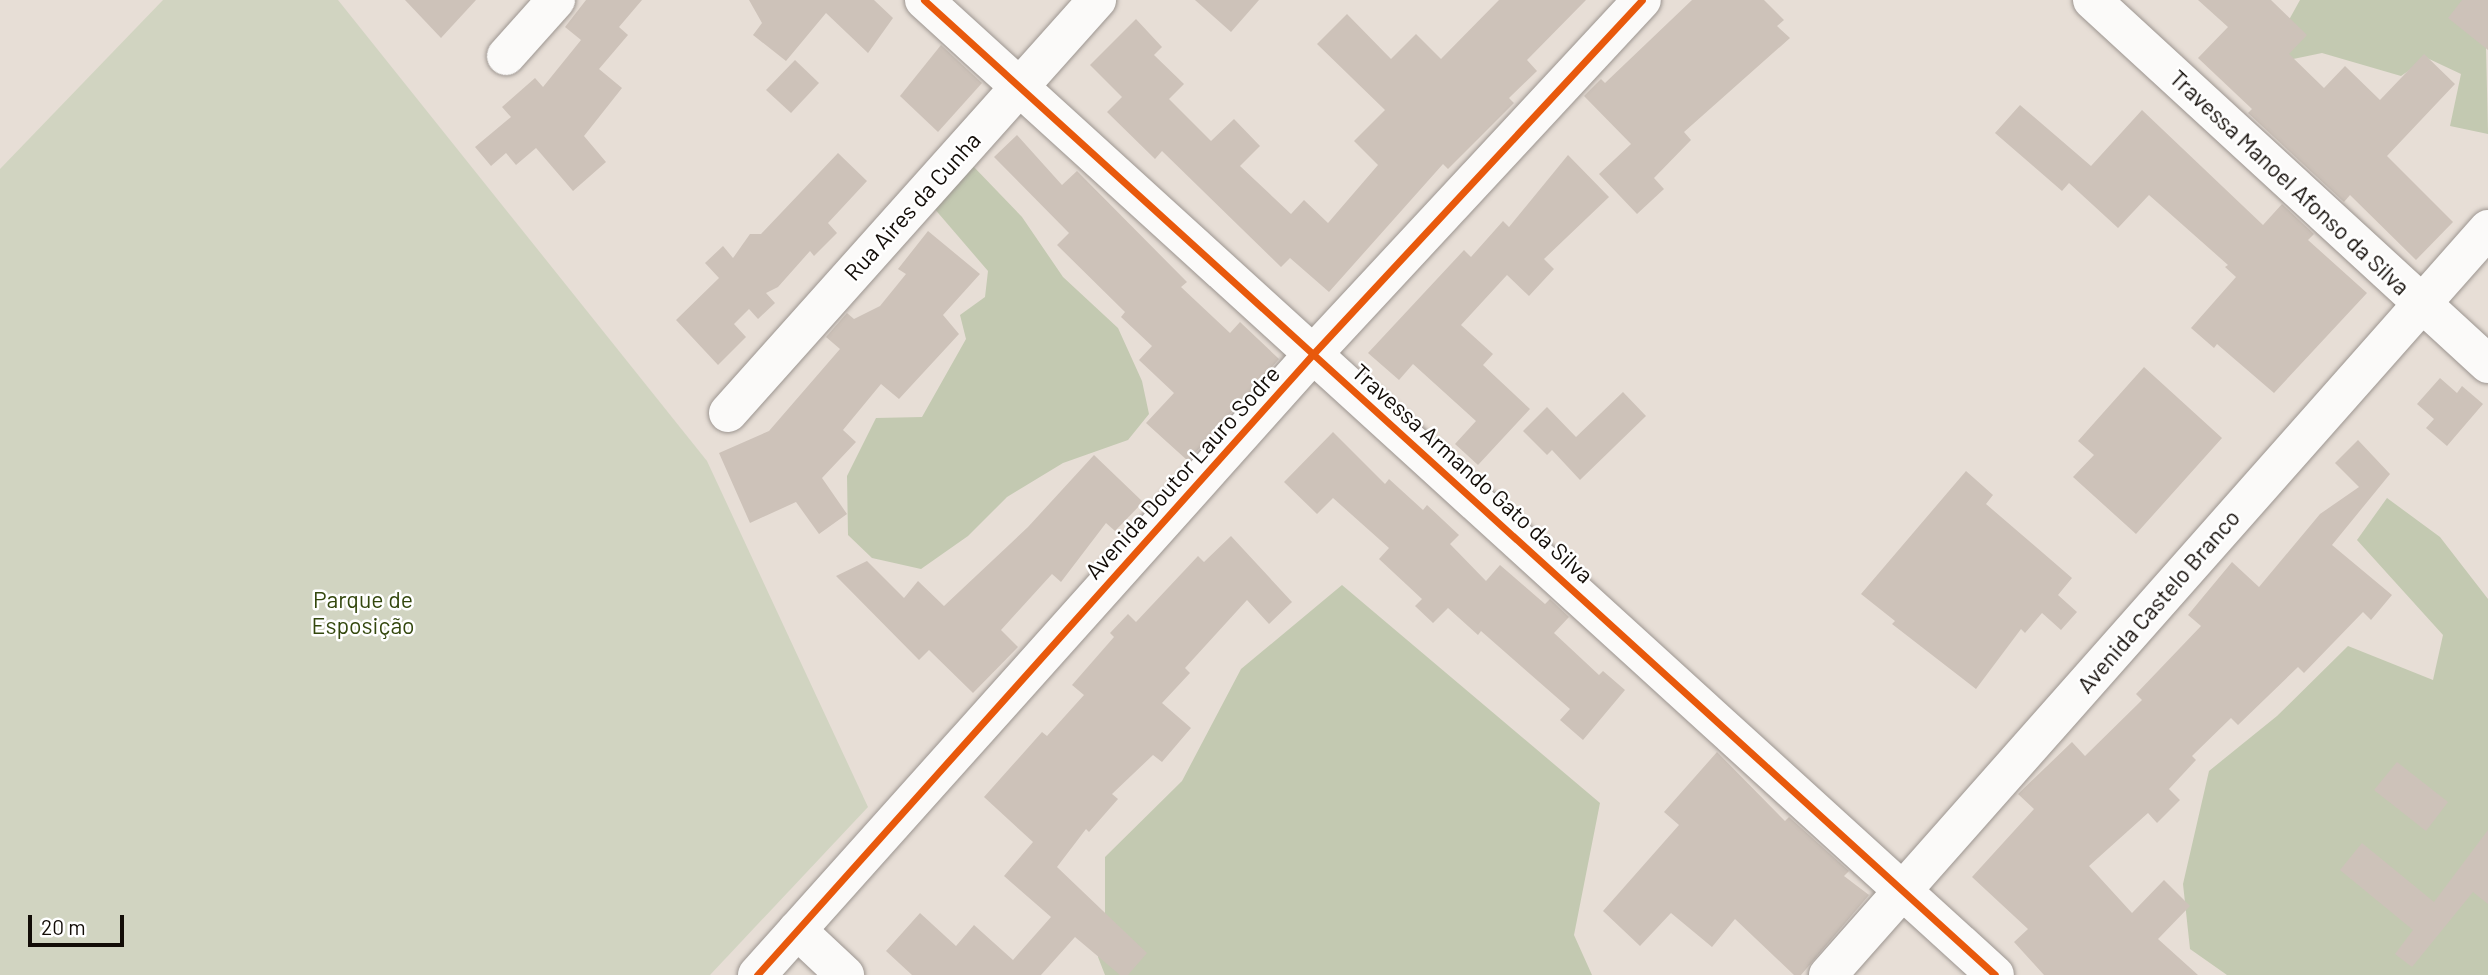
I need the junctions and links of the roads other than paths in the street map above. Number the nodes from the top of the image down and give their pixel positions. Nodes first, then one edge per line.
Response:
1 (556, 0) edge
2 (924, 0) edge
3 (1097, 0) edge
4 (1642, 0) edge
5 (2092, 0) edge
6 (506, 55) dead end
7 (1021, 85) junction
8 (2488, 229) edge
9 (2419, 302) junction
10 (1313, 354) junction
11 (2488, 364) edge
12 (727, 413) dead end
13 (1906, 890) junction
14 (797, 930) junction
15 (757, 975) edge
16 (845, 975) edge
17 (1828, 975) edge
18 (1995, 975) edge

1 - 6 street
2 - 7 street, Travessa Armando Gato da Silva
3 - 7 street, Rua Aires da Cunha
4 - 10 street, Avenida Doutor Lauro Sodre
5 - 9 street, Travessa Manoel Afonso da Silva
7 - 10 street, Travessa Armando Gato da Silva
7 - 12 street, Rua Aires da Cunha
8 - 9 street, Avenida Castelo Branco
9 - 11 street, Travessa Manoel Afonso da Silva
9 - 13 street, Avenida Castelo Branco
10 - 13 street, Travessa Armando Gato da Silva
10 - 14 street, Avenida Doutor Lauro Sodre
13 - 17 street, Avenida Castelo Branco
13 - 18 street, Travessa Armando Gato da Silva
14 - 15 street, Avenida Doutor Lauro Sodre
14 - 16 street

